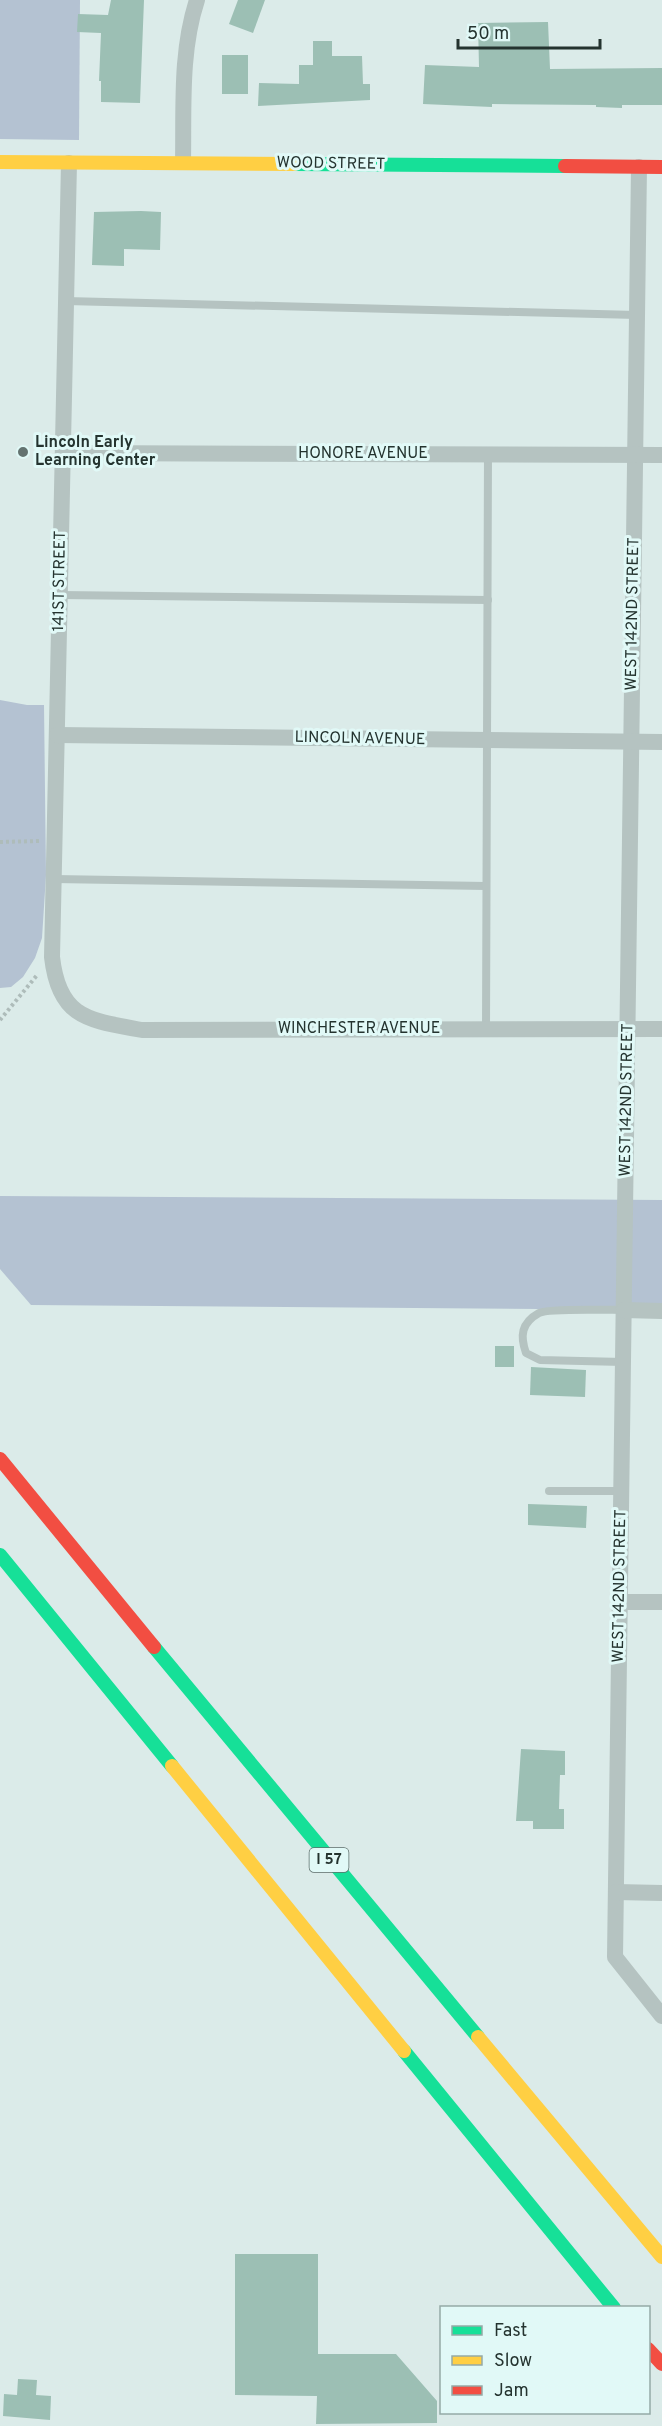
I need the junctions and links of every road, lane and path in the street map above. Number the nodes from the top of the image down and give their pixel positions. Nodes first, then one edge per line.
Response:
1 (197, 0) edge
2 (0, 162) edge
3 (183, 162) junction
4 (69, 163) junction
5 (639, 167) junction
6 (662, 167) edge
7 (66, 301) junction
8 (637, 315) junction
9 (63, 453) junction
10 (488, 454) junction
11 (636, 455) junction
12 (662, 455) edge
13 (60, 595) junction
14 (488, 600) junction
15 (57, 735) junction
16 (487, 740) junction
17 (632, 742) junction
18 (662, 742) edge
19 (54, 841) junction
20 (0, 842) edge
21 (54, 879) junction
22 (486, 886) junction
23 (52, 957) junction
24 (64, 998) joint
25 (0, 1020) edge
26 (486, 1029) junction
27 (627, 1029) junction
28 (662, 1029) edge
29 (624, 1310) junction
30 (662, 1311) edge
31 (623, 1362) junction
32 (0, 1459) edge
33 (549, 1491) dead end
34 (621, 1491) junction
35 (0, 1555) edge
36 (620, 1602) junction
37 (662, 1602) edge
38 (616, 1892) junction
39 (662, 1893) edge
40 (662, 2016) edge
41 (662, 2257) edge
42 (613, 2306) edge
43 (650, 2351) edge
44 (662, 2364) edge

1 - 3 street
2 - 4 main road, WOOD STREET
3 - 4 main road, WOOD STREET
3 - 5 main road, WOOD STREET
4 - 7 street, 141ST STREET
5 - 6 main road, WOOD STREET
5 - 8 street, WEST 142ND STREET
7 - 8 lane
7 - 9 street, 141ST STREET
8 - 11 street, WEST 142ND STREET
9 - 10 street, HONORE AVENUE
9 - 13 street, 141ST STREET
10 - 11 street, HONORE AVENUE
10 - 14 lane
11 - 12 street, HONORE AVENUE
11 - 17 street, WEST 142ND STREET
13 - 14 lane
13 - 15 street, 141ST STREET
14 - 16 lane
15 - 16 street, LINCOLN AVENUE
15 - 19 street, 141ST STREET
16 - 17 street, LINCOLN AVENUE
16 - 22 lane
17 - 18 street, LINCOLN AVENUE
17 - 27 street, WEST 142ND STREET
19 - 20 path
19 - 21 street, 141ST STREET
21 - 22 lane
21 - 23 street, 141ST STREET
22 - 26 lane
23 - 24 street, 141ST STREET
23 - 25 path
24 - 26 street, WINCHESTER AVENUE
26 - 27 street, WINCHESTER AVENUE
27 - 28 street, WINCHESTER AVENUE
27 - 29 street, WEST 142ND STREET
29 - 30 street
29 - 31 street, WEST 142ND STREET
29 - 31 lane
31 - 34 street, WEST 142ND STREET
32 - 41 main road, I 57
33 - 34 lane
34 - 36 street, WEST 142ND STREET
35 - 42 main road
36 - 37 street
36 - 38 street, WEST 142ND STREET
38 - 39 street
38 - 40 street, WEST 142ND STREET
43 - 44 main road

